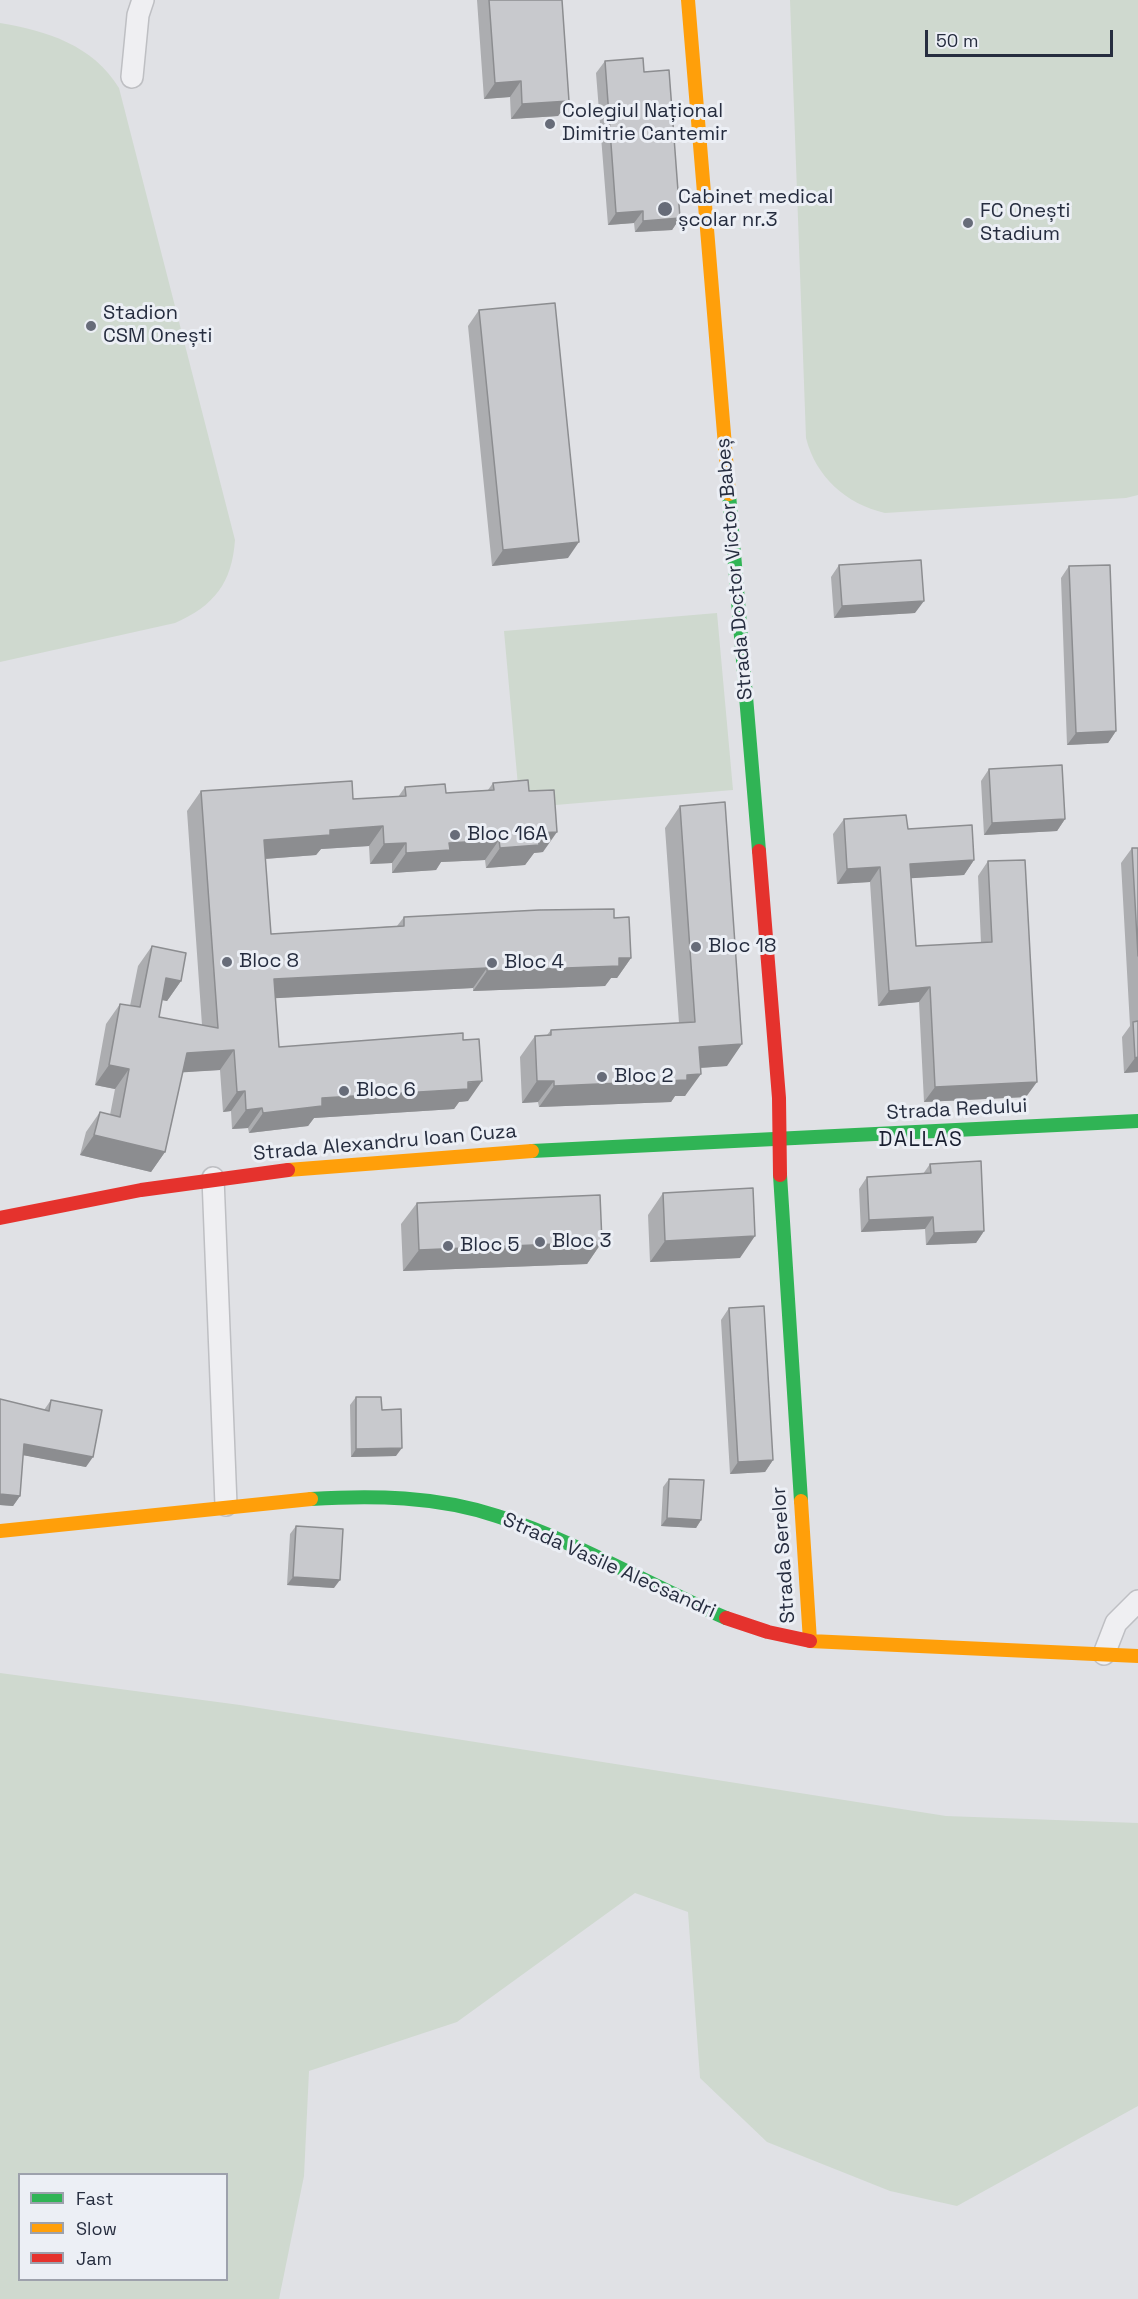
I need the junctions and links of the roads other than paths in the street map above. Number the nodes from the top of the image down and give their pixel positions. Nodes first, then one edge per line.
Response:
1 (143, 0) edge
2 (688, 0) edge
3 (132, 77) dead end
4 (1138, 1122) edge
5 (778, 1137) junction
6 (213, 1178) junction
7 (0, 1218) edge
8 (226, 1505) junction
9 (0, 1531) edge
10 (1138, 1601) edge
11 (810, 1641) junction
12 (1104, 1654) junction
13 (1138, 1656) edge

1 - 3 street
2 - 5 street, Strada Doctor Victor Babeș
4 - 5 street, Strada Redului
5 - 6 street, Strada Alexandru Ioan Cuza
5 - 11 street, Strada Serelor
6 - 7 street, Strada Alexandru Ioan Cuza
6 - 8 street
8 - 9 street, Strada Vasile Alecsandri
8 - 11 street, Strada Vasile Alecsandri
10 - 12 street
11 - 12 street, Strada Serelor
12 - 13 street, Strada Serelor

